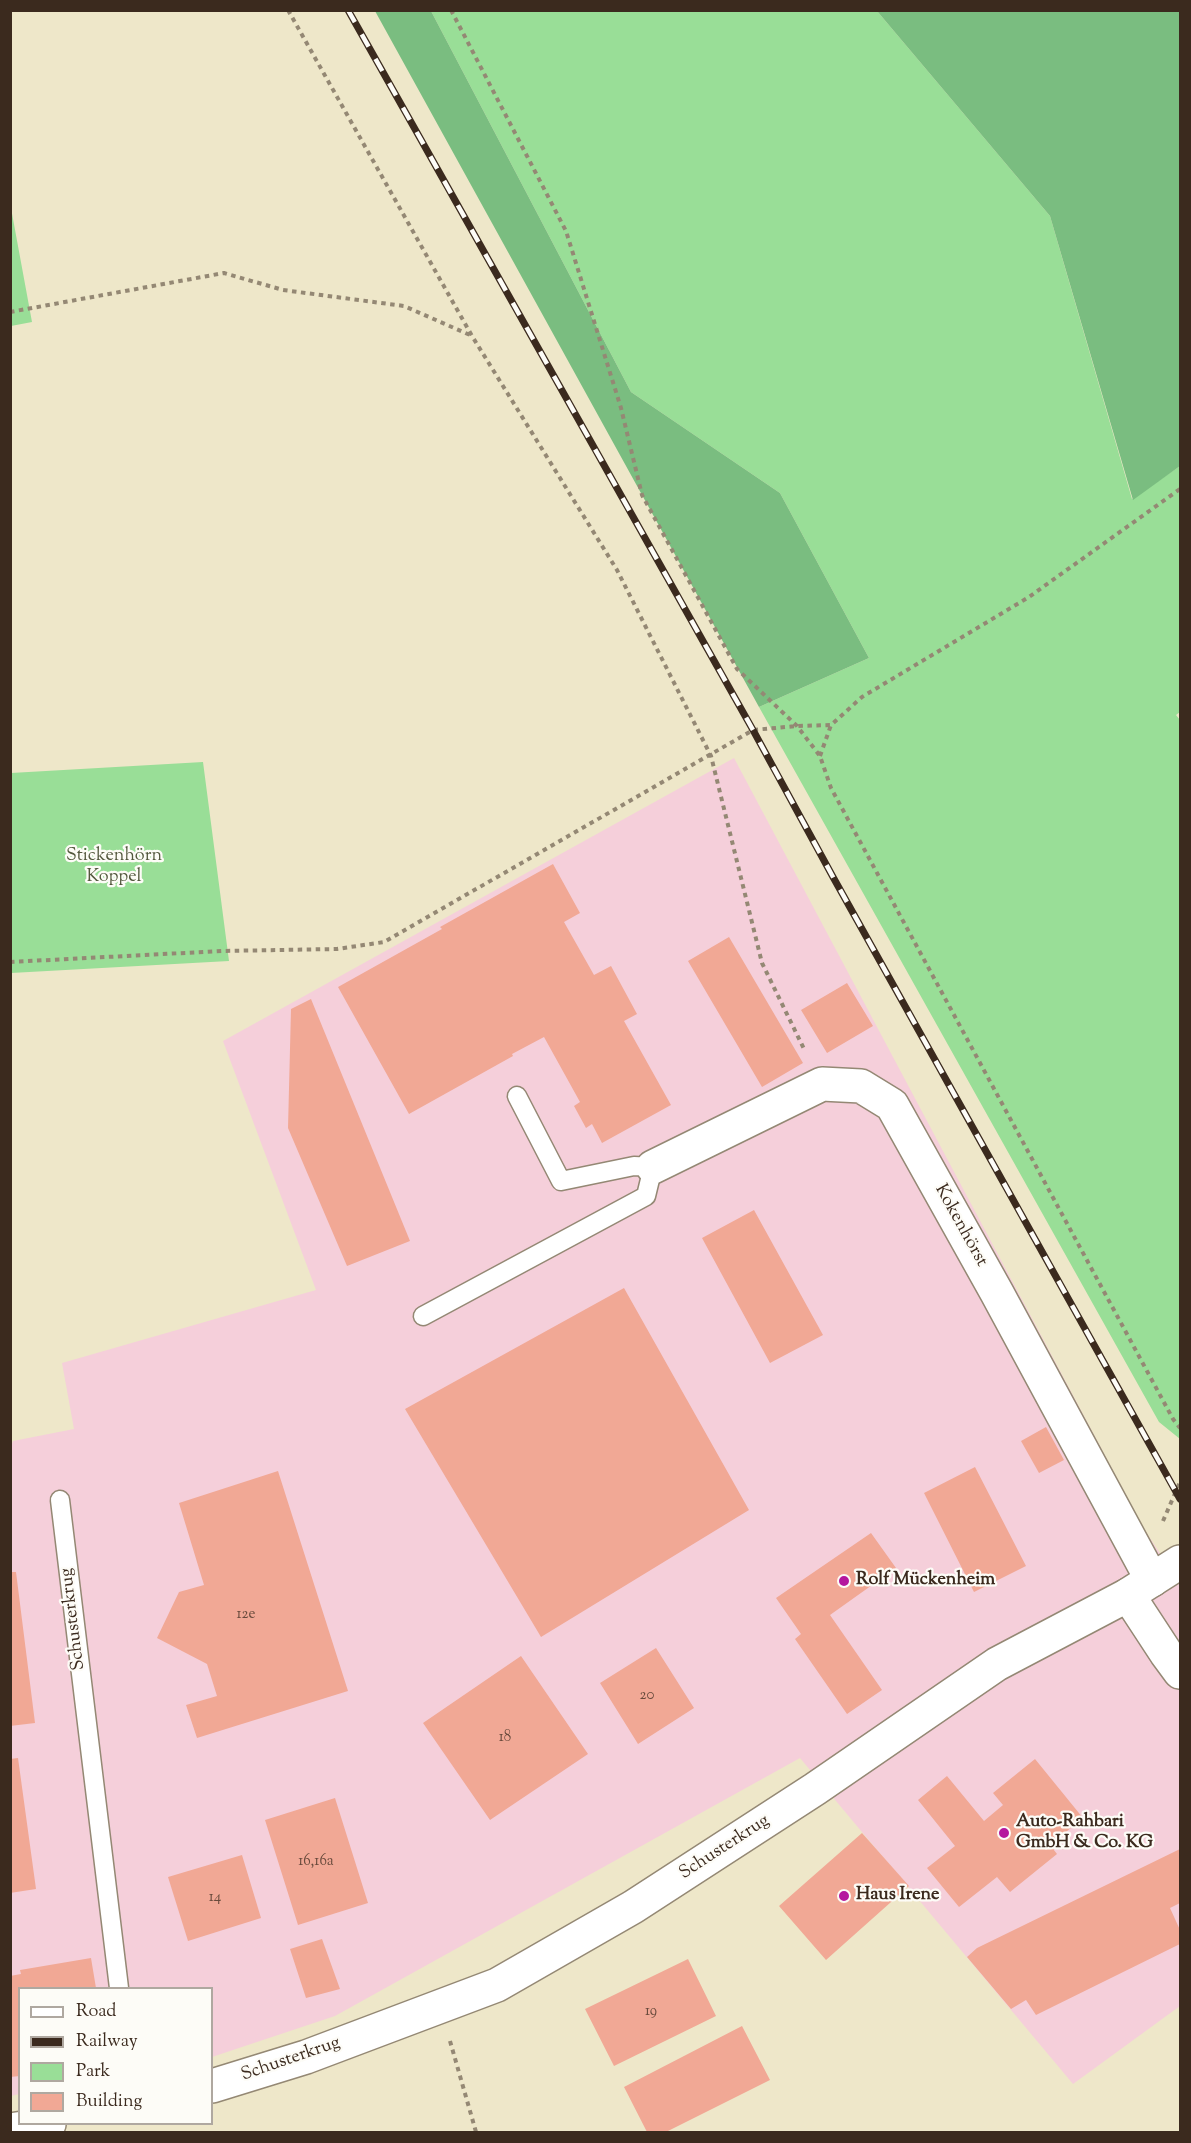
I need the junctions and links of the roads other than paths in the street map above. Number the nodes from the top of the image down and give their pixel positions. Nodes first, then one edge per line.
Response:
1 (517, 1096) dead end
2 (653, 1167) junction
3 (423, 1316) dead end
4 (60, 1500) dead end
5 (1180, 1562) edge
6 (1140, 1588) junction
7 (1180, 1672) edge
8 (119, 1987) edge
9 (213, 2086) edge
10 (42, 2125) edge
11 (10, 2130) edge

1 - 2 lane
2 - 3 lane
2 - 6 street, Kokenhörst
4 - 8 lane, Schusterkrug
5 - 6 street, Schusterkrug
6 - 7 street
6 - 9 street, Schusterkrug
10 - 11 street

